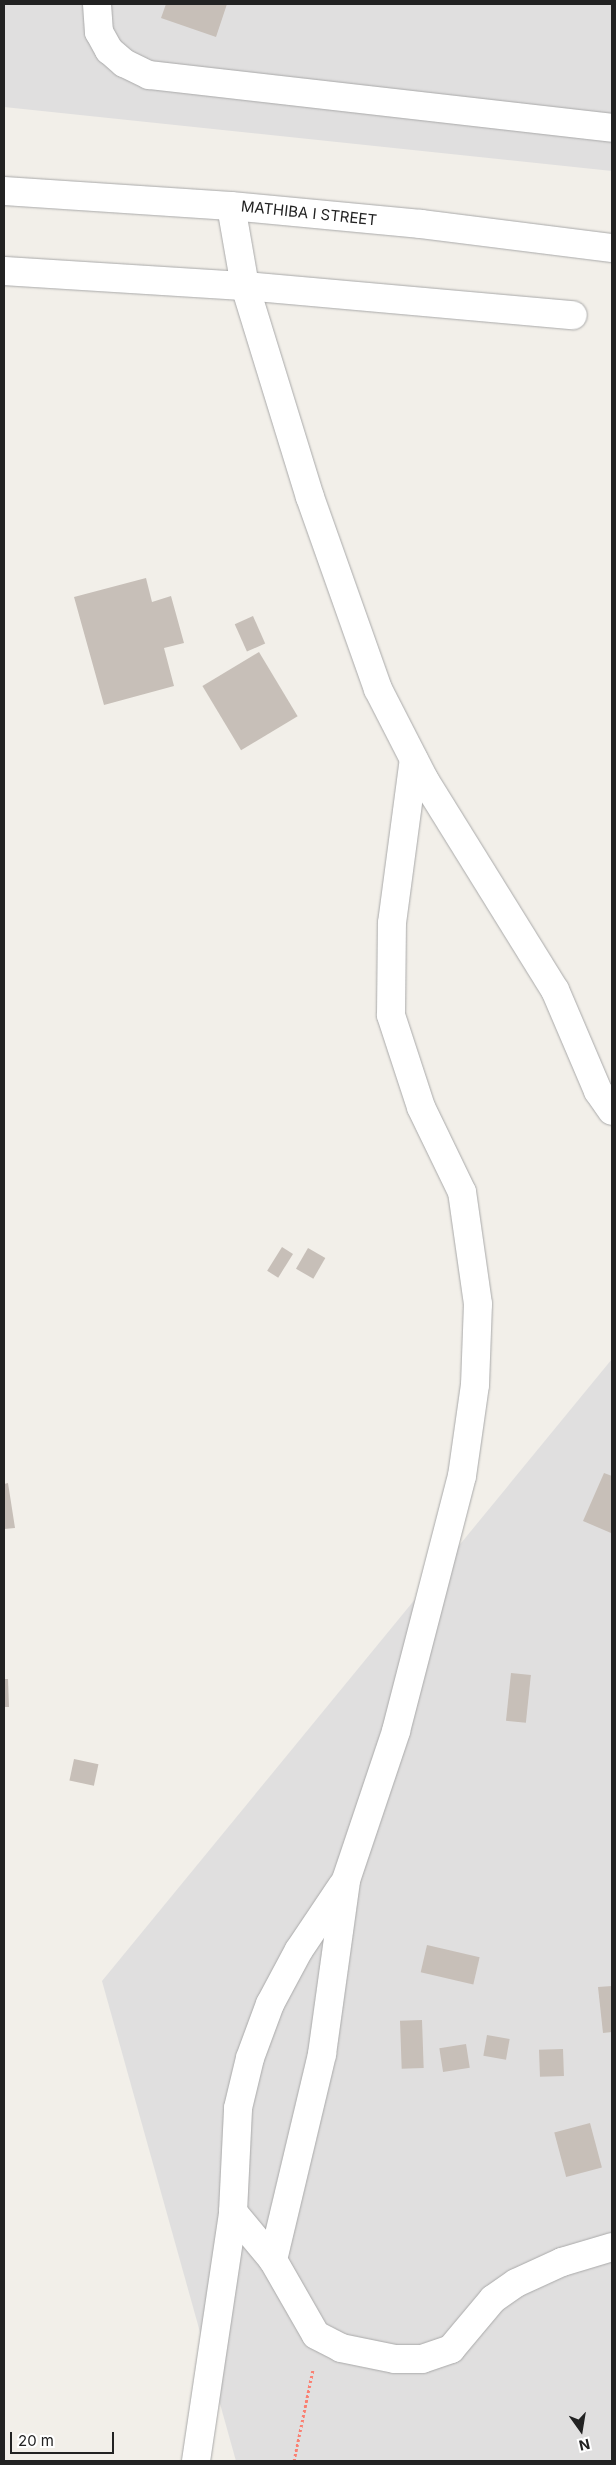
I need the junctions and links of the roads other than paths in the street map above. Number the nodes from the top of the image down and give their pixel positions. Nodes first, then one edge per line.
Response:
1 (97, 4) edge
2 (612, 128) edge
3 (4, 191) edge
4 (231, 206) junction
5 (612, 248) edge
6 (4, 271) edge
7 (245, 286) junction
8 (573, 315) dead end
9 (414, 759) junction
10 (612, 1111) edge
11 (346, 1880) junction
12 (233, 2212) junction
13 (612, 2247) edge
14 (273, 2260) junction
15 (196, 2461) edge

1 - 2 street
3 - 4 street, MATHIBA I STREET
4 - 5 street, MATHIBA I STREET
4 - 7 street
6 - 7 street
7 - 8 street
7 - 9 street
9 - 10 street
9 - 11 street
11 - 12 street
11 - 14 street
12 - 14 street
12 - 15 street
13 - 14 street

